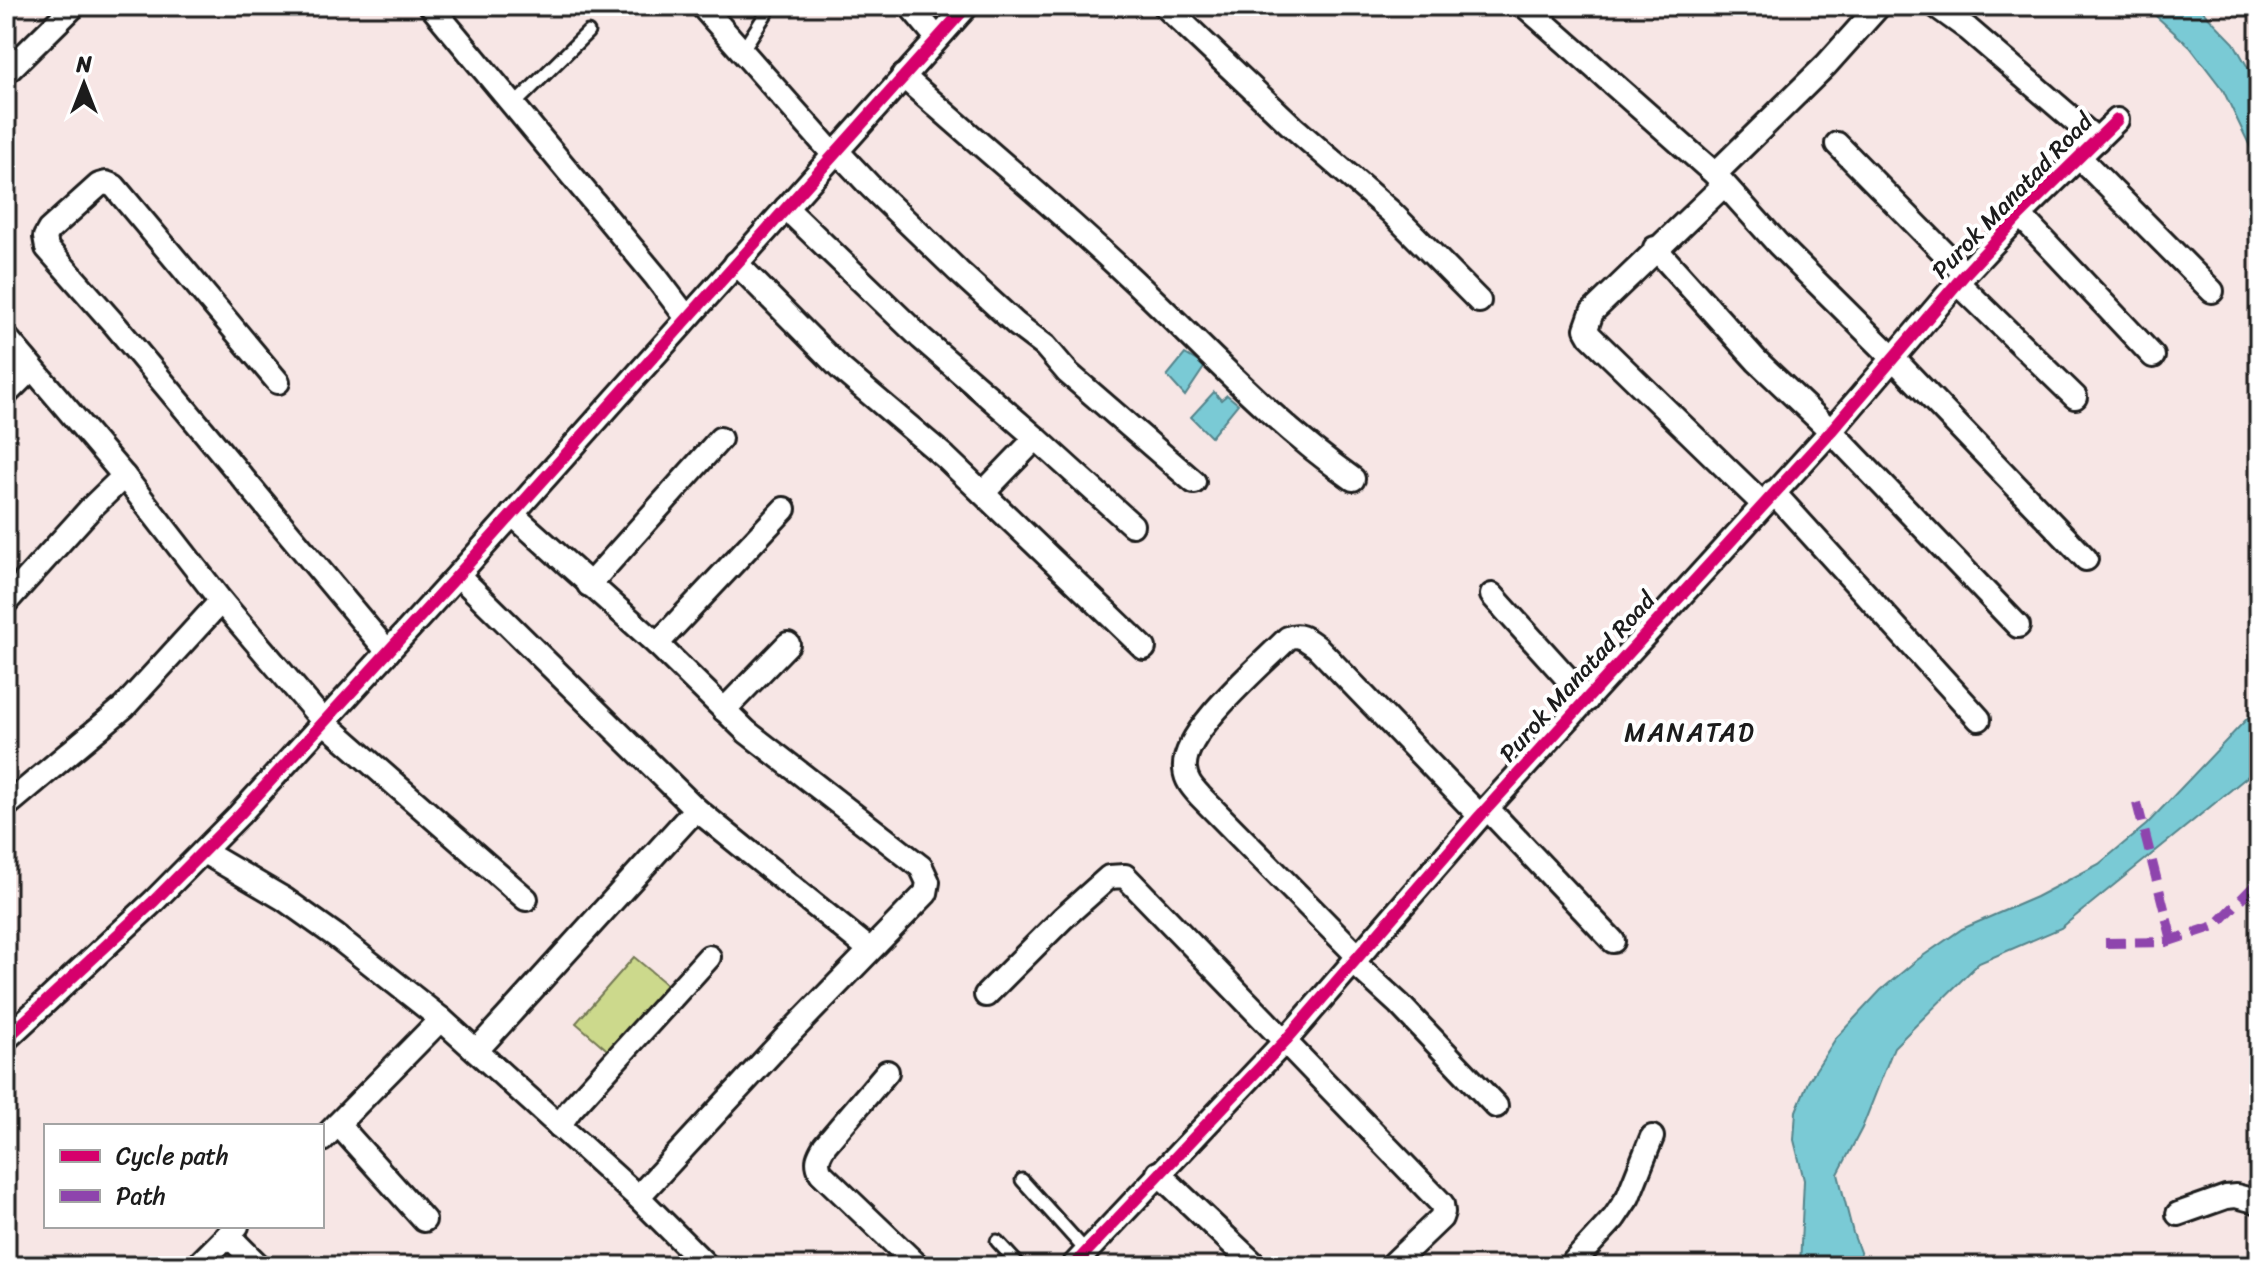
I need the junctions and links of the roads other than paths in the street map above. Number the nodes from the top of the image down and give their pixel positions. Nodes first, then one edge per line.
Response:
1 (74, 6) edge
2 (431, 6) edge
3 (702, 6) edge
4 (910, 6) edge
5 (967, 6) edge
6 (1165, 6) edge
7 (1525, 6) edge
8 (1878, 6) edge
9 (1936, 6) edge
10 (769, 9) dead end
11 (588, 32) dead end
12 (937, 38) junction
13 (742, 51) junction
14 (6, 73) edge
15 (903, 76) junction
16 (513, 106) junction
17 (2117, 120) dead end
18 (2097, 140) junction
19 (1837, 144) dead end
20 (835, 153) junction
21 (2078, 156) junction
22 (1720, 179) junction
23 (786, 208) junction
24 (2020, 215) junction
25 (1655, 248) junction
26 (736, 263) junction
27 (1962, 278) junction
28 (2212, 291) dead end
29 (1479, 301) dead end
30 (687, 318) junction
31 (6, 337) edge
32 (2153, 356) dead end
33 (1892, 357) junction
34 (32, 368) junction
35 (278, 382) dead end
36 (6, 394) edge
37 (2075, 397) dead end
38 (1831, 431) junction
39 (1036, 438) junction
40 (720, 439) dead end
41 (124, 476) junction
42 (1353, 479) dead end
43 (1194, 482) dead end
44 (983, 493) junction
45 (1768, 498) junction
46 (784, 509) dead end
47 (512, 514) junction
48 (1132, 525) dead end
49 (2086, 559) dead end
50 (458, 575) junction
51 (589, 585) junction
52 (1492, 595) dead end
53 (221, 601) junction
54 (6, 602) edge
55 (2018, 626) dead end
56 (657, 644) junction
57 (788, 644) dead end
58 (1144, 648) dead end
59 (388, 652) junction
60 (1587, 700) junction
61 (724, 710) junction
62 (1979, 719) dead end
63 (324, 722) junction
64 (6, 806) edge
65 (696, 809) junction
66 (1484, 812) junction
67 (204, 852) junction
68 (526, 899) dead end
69 (1613, 941) dead end
70 (869, 949) junction
71 (709, 957) dead end
72 (1355, 959) junction
73 (986, 995) dead end
74 (441, 1019) junction
75 (6, 1039) edge
76 (1286, 1040) junction
77 (477, 1050) junction
78 (887, 1072) dead end
79 (1496, 1106) dead end
80 (559, 1126) junction
81 (330, 1132) edge
82 (1652, 1137) dead end
83 (1158, 1173) junction
84 (1022, 1180) dead end
85 (638, 1197) junction
86 (2259, 1202) edge
87 (2178, 1214) dead end
88 (424, 1220) dead end
89 (232, 1230) edge
90 (997, 1241) dead end
91 (1083, 1260) edge
92 (694, 1261) edge
93 (197, 1266) edge
94 (259, 1266) edge
95 (918, 1266) edge
96 (1020, 1266) edge
97 (1256, 1266) edge
98 (1391, 1266) edge
99 (1570, 1266) edge

1 - 14 street
2 - 16 street
3 - 13 street
4 - 12 street
5 - 12 street
6 - 29 street
7 - 22 street
8 - 22 street
9 - 18 street
10 - 13 lane
11 - 16 lane
12 - 15 street
13 - 20 street
15 - 20 street
15 - 42 street
16 - 30 street
17 - 18 street, Purok Manatad Road
18 - 21 street, Purok Manatad Road
19 - 27 street
20 - 23 street
20 - 43 street
21 - 24 street, Purok Manatad Road
21 - 28 street
22 - 25 street
22 - 33 street
23 - 26 street
23 - 39 street
24 - 27 street, Purok Manatad Road
24 - 32 street
25 - 38 street
25 - 45 street
26 - 30 street
26 - 44 street
27 - 33 street, Purok Manatad Road
27 - 37 street
30 - 47 street
31 - 34 street
33 - 38 street, Purok Manatad Road
33 - 49 street
34 - 36 street
34 - 41 street
35 - 59 street
38 - 45 street, Purok Manatad Road
38 - 55 street
39 - 44 street
39 - 48 street
40 - 51 street
41 - 53 street
41 - 54 street
44 - 58 street
45 - 60 street, Purok Manatad Road
45 - 62 street
46 - 56 street
47 - 50 street
47 - 51 street
50 - 59 street
50 - 65 street
51 - 56 street
52 - 60 street
53 - 63 street
53 - 64 street
56 - 61 street
57 - 61 street
59 - 63 street
60 - 66 street, Purok Manatad Road
61 - 70 street
63 - 67 street
63 - 68 street
65 - 70 street
65 - 77 street
66 - 69 street
66 - 72 street, Purok Manatad Road
66 - 72 street
67 - 74 street
67 - 75 street
70 - 85 street
71 - 80 street
72 - 76 street, Purok Manatad Road
72 - 79 street
73 - 76 street
74 - 77 street
74 - 81 street
76 - 83 street, Purok Manatad Road
76 - 98 street
77 - 80 street
78 - 95 street
80 - 85 street
81 - 88 street
82 - 99 street
83 - 91 street, Purok Manatad Road
83 - 97 street
84 - 91 lane
85 - 92 street
86 - 87 street
89 - 93 street
89 - 94 street
90 - 96 lane

